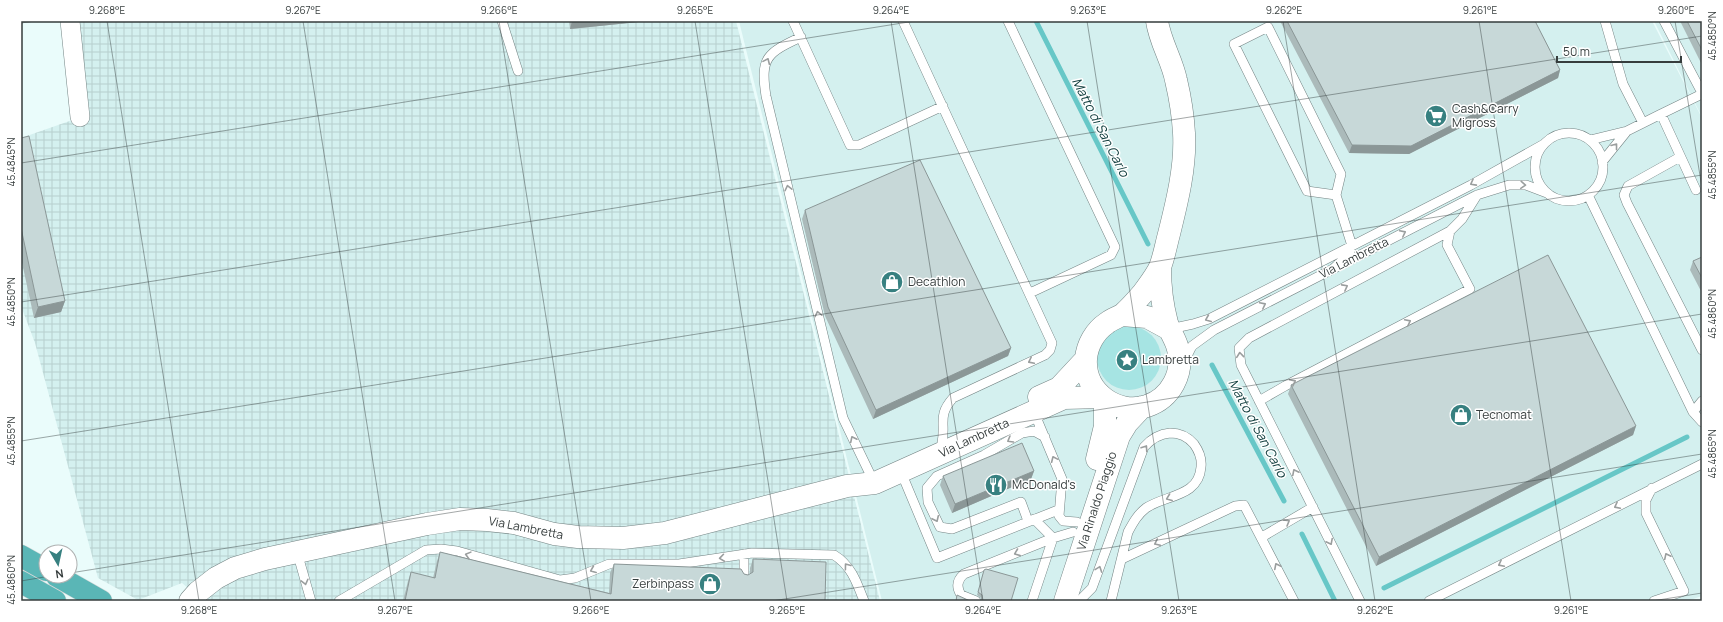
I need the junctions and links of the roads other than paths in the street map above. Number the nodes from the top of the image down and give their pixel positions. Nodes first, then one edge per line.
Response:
1 (70, 21) edge
2 (502, 21) edge
3 (793, 21) edge
4 (903, 21) edge
5 (1008, 21) edge
6 (1605, 21) edge
7 (1664, 21) edge
8 (1155, 24) edge
9 (1267, 24) edge
10 (800, 37) junction
11 (518, 72) dead end
12 (1702, 94) edge
13 (943, 106) junction
14 (1661, 114) junction
15 (80, 118) dead end
16 (1643, 123) junction
17 (1627, 130) junction
18 (1590, 140) junction
19 (1544, 144) junction
20 (1680, 157) junction
21 (1602, 162) junction
22 (1696, 190) dead end
23 (1547, 193) junction
24 (1336, 195) junction
25 (1477, 195) junction
26 (1588, 195) junction
27 (1450, 231) junction
28 (1352, 246) junction
29 (1160, 268) junction
30 (1333, 269) junction
31 (1030, 293) junction
32 (1122, 315) junction
33 (1169, 329) junction
34 (1702, 350) edge
35 (1086, 359) junction
36 (1179, 370) junction
37 (1104, 398) junction
38 (1259, 401) junction
39 (1702, 401) edge
40 (1142, 408) junction
41 (1032, 411) junction
42 (1693, 412) junction
43 (1702, 422) edge
44 (1045, 437) junction
45 (942, 443) junction
46 (1702, 464) edge
47 (901, 472) junction
48 (870, 474) junction
49 (847, 486) junction
50 (1652, 488) junction
51 (1313, 507) junction
52 (1058, 510) junction
53 (1031, 520) junction
54 (1075, 527) junction
55 (1262, 537) junction
56 (1053, 538) junction
57 (744, 554) junction
58 (21, 556) edge
59 (299, 557) junction
60 (1122, 559) junction
61 (38, 566) edge
62 (744, 578) edge
63 (21, 582) edge
64 (71, 584) edge
65 (55, 601) edge
66 (101, 601) edge
67 (190, 601) edge
68 (311, 601) edge
69 (339, 601) edge
70 (864, 601) edge
71 (976, 601) edge
72 (1032, 601) edge
73 (1050, 601) edge
74 (1065, 601) edge
75 (1079, 601) edge
76 (1111, 601) edge
77 (1294, 601) edge
78 (1360, 601) edge
79 (1429, 601) edge
80 (1654, 601) edge

1 - 15 street
2 - 11 lane
3 - 10 lane
4 - 13 lane
5 - 31 lane
6 - 16 lane
7 - 12 lane
8 - 29 street, Via Rinaldo Piaggio
9 - 24 lane
9 - 24 lane
10 - 13 lane
48 -> 10 lane
12 - 14 lane
13 - 31 lane
14 - 16 lane
14 - 20 lane
16 - 17 lane
17 - 18 lane
21 -> 17 lane
18 - 19 lane, Via Lambretta
18 - 21 lane
19 - 23 lane
19 -> 28 lane, Via Lambretta
20 - 22 lane
20 - 34 lane
21 - 26 lane
25 -> 23 lane, Via Lambretta
23 - 26 lane, Via Lambretta
24 - 28 lane
25 - 27 lane
30 -> 25 lane, Via Lambretta
26 - 42 lane
38 -> 27 lane
38 -> 27 lane
28 - 30 lane
28 -> 33 lane, Via Lambretta
29 - 32 street, Via Rinaldo Piaggio
29 - 33 street, Via Rinaldo Piaggio
36 -> 30 lane, Via Lambretta
31 -> 45 lane
32 - 33 street
32 - 35 street, Via Rinaldo Piaggio
33 - 36 street, Via Rinaldo Piaggio
35 - 37 street, Via Rinaldo Piaggio
35 - 45 street, Via Lambretta
36 - 40 street, Via Rinaldo Piaggio
37 - 40 street
37 - 41 street, Via Lambretta
37 - 54 street, Via Rinaldo Piaggio
51 -> 38 lane
39 - 42 lane
40 - 74 street, Via Rinaldo Piaggio
41 - 44 lane
41 - 47 street, Via Lambretta
42 - 43 lane
52 -> 44 lane
44 -> 53 lane
45 - 48 street, Via Lambretta
46 - 50 lane
47 - 49 street, Via Lambretta
47 - 53 lane
48 - 49 street, Via Lambretta
49 - 59 street, Via Lambretta
50 -> 79 lane
80 -> 50 lane
55 -> 51 lane
51 -> 78 lane
52 - 53 lane
52 - 54 lane
53 - 56 lane
54 - 56 lane
54 - 73 street, Via Rinaldo Piaggio
55 -> 60 lane
77 -> 55 lane
56 -> 71 lane
56 - 72 lane
57 - 62 lane
57 -> 69 lane
70 -> 57 lane
58 - 61 highway
59 - 67 street, Via Lambretta
59 -> 68 lane
75 -> 60 lane
60 - 76 lane
63 - 65 highway
64 - 66 highway

